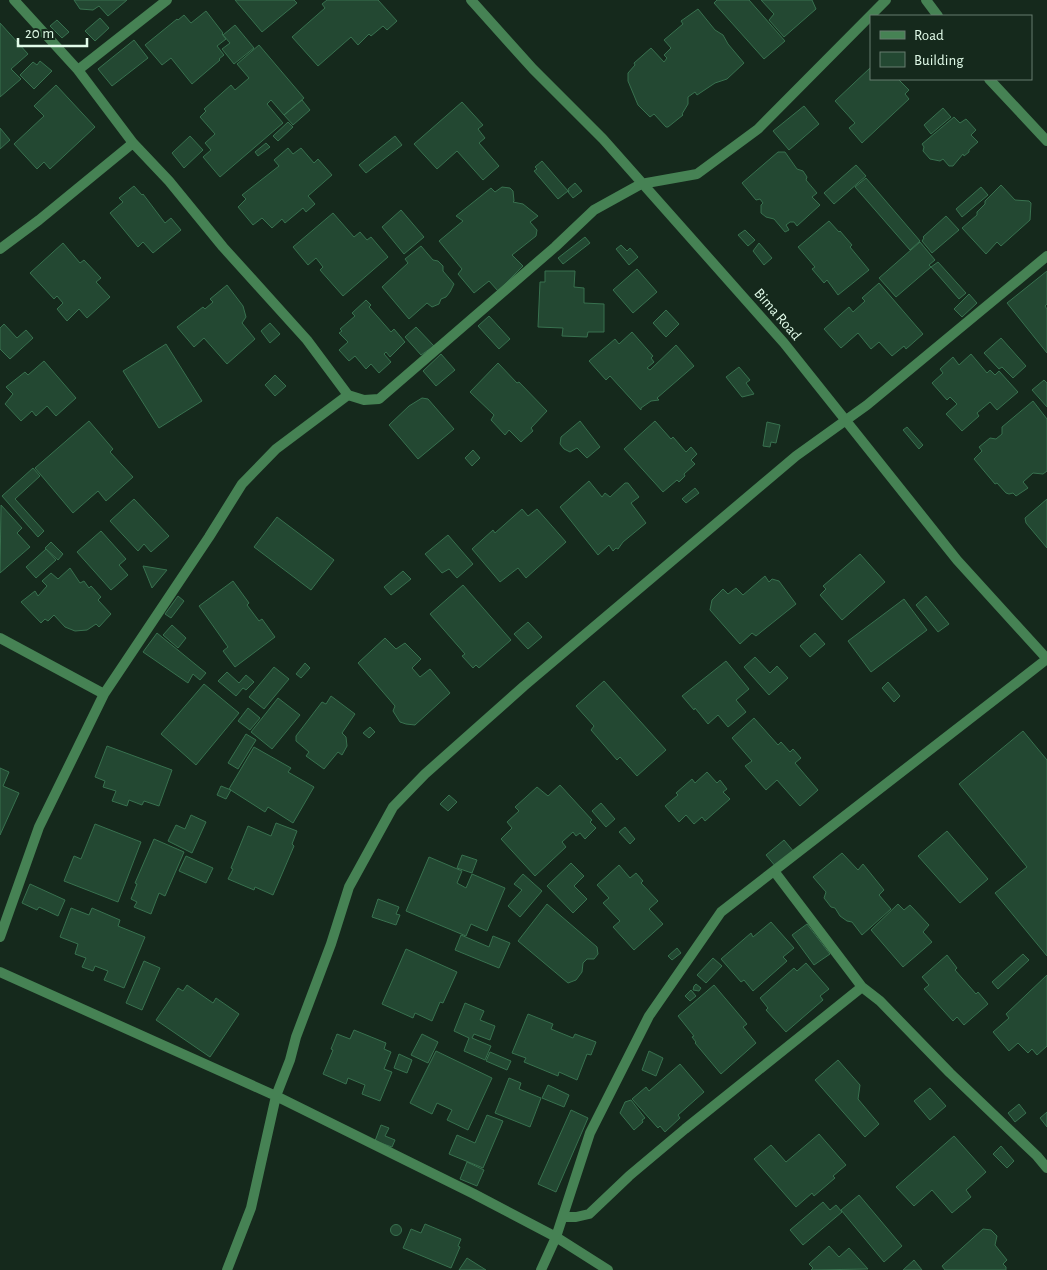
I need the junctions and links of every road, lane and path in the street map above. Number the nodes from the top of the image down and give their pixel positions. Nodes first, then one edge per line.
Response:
1 (14, 0) edge
2 (167, 0) edge
3 (471, 0) edge
4 (886, 0) edge
5 (926, 0) edge
6 (871, 15) edge
7 (937, 15) edge
8 (870, 16) edge
9 (78, 70) junction
10 (990, 80) edge
11 (1047, 141) edge
12 (133, 143) junction
13 (641, 184) junction
14 (0, 249) edge
15 (1047, 256) edge
16 (348, 395) junction
17 (846, 421) junction
18 (0, 638) edge
19 (1047, 659) edge
20 (104, 694) junction
21 (774, 871) junction
22 (0, 937) edge
23 (0, 972) edge
24 (862, 987) junction
25 (276, 1096) junction
26 (1047, 1168) edge
27 (563, 1217) junction
28 (556, 1237) junction
29 (227, 1270) edge
30 (541, 1270) edge
31 (608, 1270) edge

1 - 9 street
2 - 9 street
3 - 13 street, Bima Road
4 - 6 street
5 - 7 street
8 - 13 street
9 - 12 street
10 - 11 street
12 - 14 street
12 - 16 street
13 - 16 street
13 - 17 street, Bima Road
15 - 17 street
16 - 20 street
17 - 19 street, Bima Road
17 - 25 street
18 - 20 street
19 - 21 street
20 - 22 street
21 - 24 street
21 - 27 street
23 - 25 street
24 - 26 street
24 - 27 street
25 - 28 street
25 - 29 street
27 - 28 street
28 - 30 street
28 - 31 street

